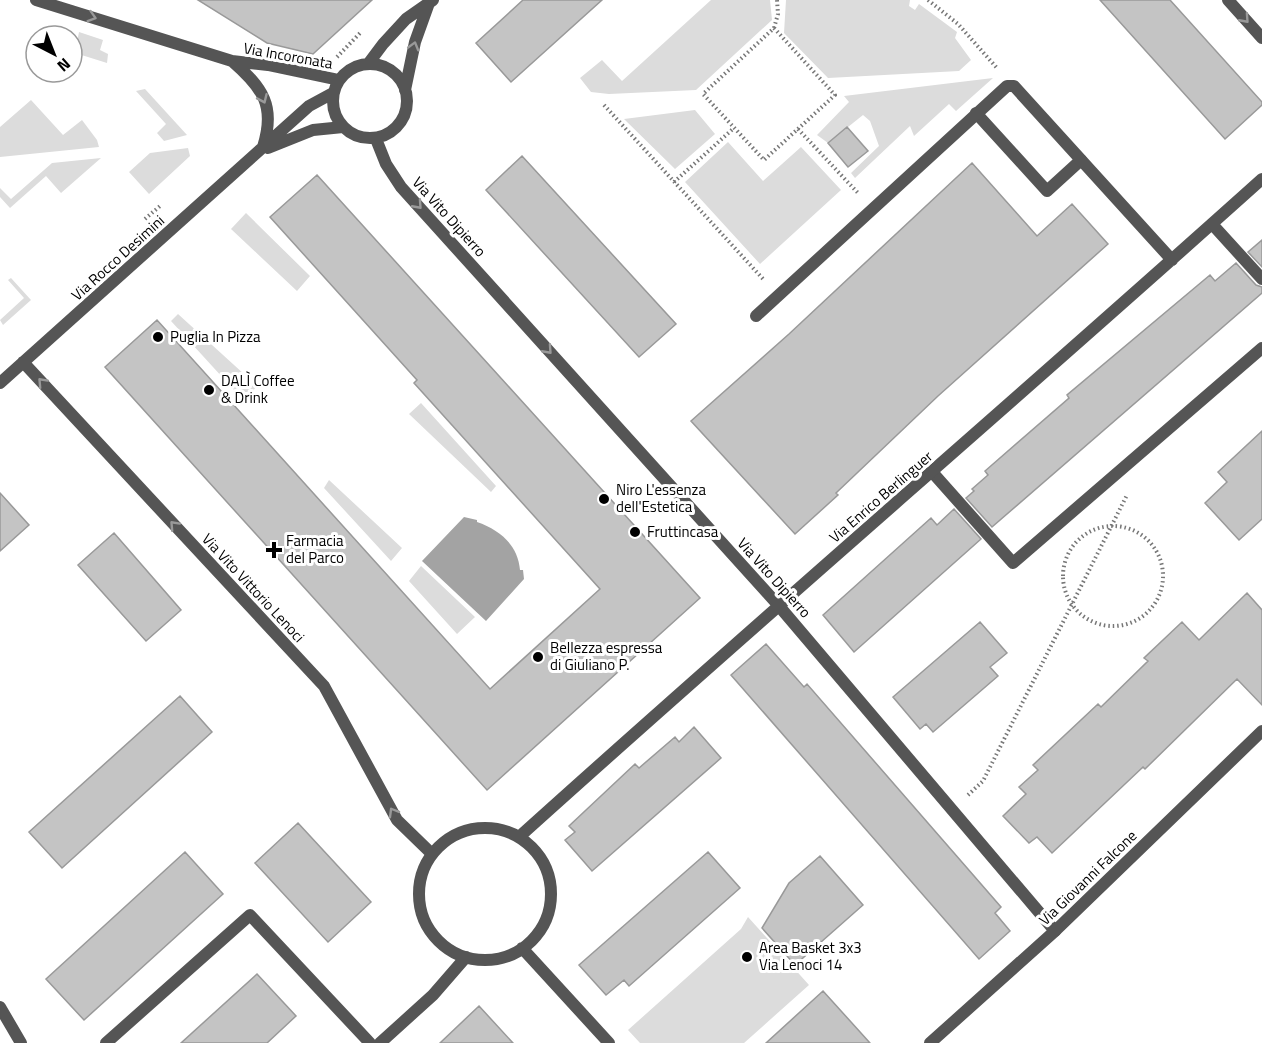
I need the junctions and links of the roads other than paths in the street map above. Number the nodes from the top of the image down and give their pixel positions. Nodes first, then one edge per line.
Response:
1 (36, 0) edge
2 (1228, 0) edge
3 (431, 2) edge
4 (1262, 38) edge
5 (232, 61) junction
6 (368, 64) junction
7 (339, 80) junction
8 (405, 90) junction
9 (333, 93) junction
10 (976, 113) junction
11 (343, 127) junction
12 (376, 139) junction
13 (259, 150) junction
14 (1081, 159) junction
15 (1262, 179) edge
16 (1212, 224) junction
17 (1173, 260) junction
18 (1262, 279) edge
19 (756, 316) dead end
20 (1262, 348) edge
21 (23, 362) junction
22 (0, 383) edge
23 (933, 473) junction
24 (779, 606) junction
25 (1262, 731) edge
26 (519, 837) junction
27 (432, 854) junction
28 (1055, 931) junction
29 (522, 948) junction
30 (466, 957) junction
31 (0, 1007) edge
32 (21, 1043) edge
33 (106, 1043) edge
34 (370, 1043) edge
35 (380, 1043) edge
36 (609, 1043) edge
37 (930, 1043) edge

1 -> 5 street, Via Incoronata
2 -> 4 street
3 - 6 street
8 -> 3 street
5 - 7 street, Via Incoronata
5 -> 13 street, Via Incoronata
6 - 7 street
6 - 8 street
7 - 9 street
8 - 12 street
9 - 11 street
9 - 13 street, Via Rocco Desimini
10 - 14 street
10 - 14 street
10 - 19 street
11 - 12 street, Via Rocco Desimini
11 - 13 street, Via Rocco Desimini
12 -> 24 street, Via Vito Dipierro
13 - 21 street, Via Rocco Desimini
14 - 17 street
15 - 16 street, Via Enrico Berlinguer
16 - 17 street, Via Enrico Berlinguer
16 - 18 street
17 - 23 street, Via Enrico Berlinguer
20 - 23 street
21 - 22 street, Via Rocco Desimini
27 -> 21 street, Via Vito Vittorio Lenoci
23 - 24 street, Via Enrico Berlinguer
24 - 26 street, Via Enrico Berlinguer
24 - 28 street, Via Vito Dipierro
25 - 28 street, Via Giovanni Falcone
26 - 27 street
26 - 29 street
27 - 30 street
28 - 37 street, Via Giovanni Falcone
29 - 30 street
29 - 36 street
30 - 35 street
31 - 32 street
33 - 34 street

